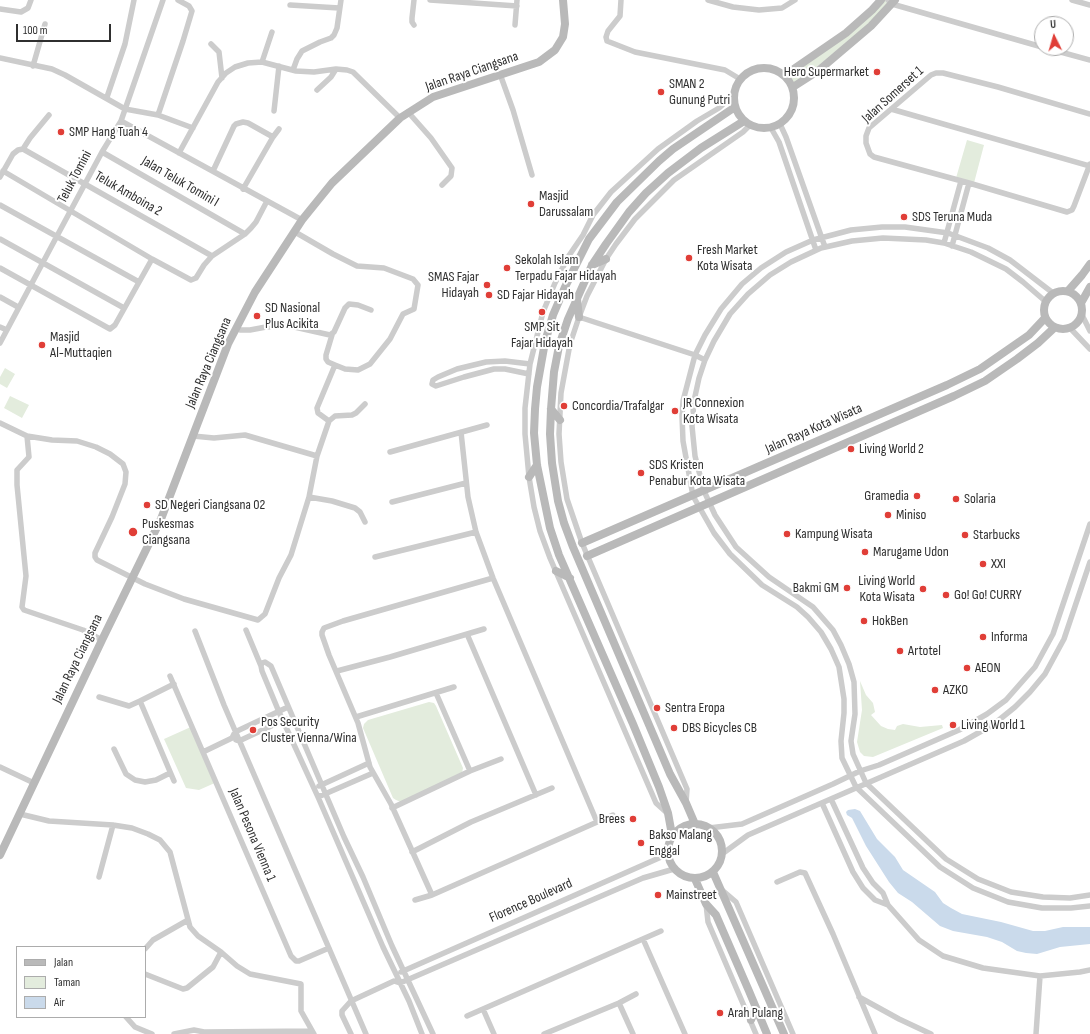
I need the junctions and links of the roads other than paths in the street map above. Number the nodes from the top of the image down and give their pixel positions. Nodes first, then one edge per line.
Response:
1 (31, 0) edge
2 (134, 0) edge
3 (163, 0) edge
4 (178, 0) edge
5 (341, 0) edge
6 (414, 0) edge
7 (430, 0) edge
8 (563, 0) edge
9 (621, 0) edge
10 (708, 0) edge
11 (795, 0) edge
12 (881, 0) edge
13 (1072, 0) edge
14 (892, 1) edge
15 (517, 3) edge
16 (290, 5) dead end
17 (1090, 5) edge
18 (339, 8) junction
19 (0, 9) edge
20 (45, 24) dead end
21 (414, 25) dead end
22 (516, 25) dead end
23 (272, 32) dead end
24 (211, 44) dead end
25 (1034, 45) edge
26 (1074, 56) edge
27 (0, 58) edge
28 (1090, 60) edge
29 (262, 62) junction
30 (33, 66) junction
31 (279, 66) junction
32 (336, 69) junction
33 (293, 70) junction
34 (500, 74) junction
35 (785, 75) junction
36 (222, 78) junction
37 (740, 79) junction
38 (793, 87) junction
39 (317, 90) dead end
40 (734, 94) junction
41 (107, 97) junction
42 (735, 107) junction
43 (125, 109) junction
44 (891, 109) junction
45 (274, 111) dead end
46 (408, 112) junction
47 (1090, 114) edge
48 (49, 115) dead end
49 (158, 115) junction
50 (400, 118) junction
51 (121, 121) junction
52 (747, 123) junction
53 (780, 124) junction
54 (193, 128) junction
55 (771, 128) junction
56 (279, 129) dead end
57 (273, 137) junction
58 (23, 149) junction
59 (102, 152) junction
60 (179, 154) junction
61 (1090, 165) edge
62 (3, 171) junction
63 (213, 171) junction
64 (532, 175) dead end
65 (0, 177) edge
66 (961, 181) junction
67 (969, 183) junction
68 (86, 184) junction
69 (442, 185) dead end
70 (243, 189) junction
71 (268, 201) junction
72 (0, 205) edge
73 (71, 211) junction
74 (302, 220) junction
75 (295, 232) junction
76 (948, 233) junction
77 (245, 234) junction
78 (955, 235) junction
79 (56, 236) junction
80 (821, 237) junction
81 (0, 239) edge
82 (813, 240) junction
83 (944, 243) junction
84 (952, 246) junction
85 (825, 247) junction
86 (816, 250) junction
87 (212, 256) junction
88 (152, 258) junction
89 (606, 259) junction
90 (43, 262) junction
91 (1090, 264) edge
92 (592, 265) junction
93 (0, 268) edge
94 (139, 282) junction
95 (30, 286) junction
96 (1090, 287) edge
97 (1068, 291) junction
98 (1053, 293) junction
99 (577, 296) junction
100 (0, 297) edge
101 (1045, 301) junction
102 (1081, 304) junction
103 (18, 307) junction
104 (124, 308) junction
105 (371, 310) dead end
106 (544, 312) junction
107 (1082, 315) junction
108 (553, 316) junction
109 (579, 317) junction
110 (1045, 318) junction
111 (0, 327) edge
112 (237, 327) junction
113 (1054, 328) junction
114 (1070, 328) junction
115 (7, 330) junction
116 (1090, 331) edge
117 (332, 335) junction
118 (0, 344) edge
119 (1090, 349) edge
120 (695, 355) junction
121 (705, 360) junction
122 (530, 364) junction
123 (335, 365) junction
124 (540, 369) junction
125 (554, 372) junction
126 (529, 374) junction
127 (365, 404) dead end
128 (551, 408) junction
129 (892, 409) junction
130 (329, 420) junction
131 (560, 420) junction
132 (897, 421) junction
133 (0, 423) edge
134 (487, 425) dead end
135 (461, 432) junction
136 (27, 436) junction
137 (193, 436) junction
138 (390, 452) dead end
139 (317, 456) junction
140 (537, 465) junction
141 (529, 477) junction
142 (466, 483) junction
143 (704, 491) junction
144 (692, 496) junction
145 (309, 497) junction
146 (392, 502) dead end
147 (709, 502) junction
148 (698, 507) junction
149 (365, 522) dead end
150 (1090, 524) edge
151 (1089, 531) edge
152 (476, 532) junction
153 (1087, 540) edge
154 (582, 543) junction
155 (587, 556) junction
156 (374, 557) dead end
157 (1090, 562) edge
158 (556, 572) junction
159 (132, 578) junction
160 (493, 578) junction
161 (570, 578) junction
162 (484, 629) dead end
163 (246, 630) dead end
164 (195, 631) dead end
165 (467, 634) junction
166 (102, 640) junction
167 (261, 666) junction
168 (337, 671) junction
169 (170, 676) dead end
170 (174, 684) junction
171 (454, 687) dead end
172 (436, 693) junction
173 (99, 697) dead end
174 (140, 701) junction
175 (288, 708) junction
176 (279, 712) junction
177 (292, 716) junction
178 (356, 717) junction
179 (283, 720) junction
180 (235, 732) junction
181 (232, 738) junction
182 (239, 741) junction
183 (114, 749) dead end
184 (203, 752) junction
185 (501, 759) dead end
186 (369, 763) junction
187 (0, 767) edge
188 (470, 771) junction
189 (860, 771) junction
190 (170, 773) junction
191 (373, 773) junction
192 (849, 775) junction
193 (174, 781) dead end
194 (34, 783) junction
195 (866, 783) junction
196 (322, 784) junction
197 (856, 787) junction
198 (314, 788) junction
199 (552, 788) dead end
200 (326, 794) junction
201 (536, 795) junction
202 (318, 797) junction
203 (831, 799) junction
204 (686, 803) junction
205 (822, 803) junction
206 (392, 808) junction
207 (668, 813) junction
208 (20, 814) junction
209 (613, 815) dead end
210 (597, 822) junction
211 (695, 824) junction
212 (113, 825) junction
213 (709, 828) junction
214 (672, 835) junction
215 (412, 852) junction
216 (668, 854) junction
217 (722, 854) junction
218 (0, 855) edge
219 (674, 869) junction
220 (713, 872) junction
221 (99, 877) dead end
222 (695, 879) junction
223 (776, 882) dead end
224 (719, 887) junction
225 (432, 895) junction
226 (1090, 895) edge
227 (415, 900) dead end
228 (706, 904) junction
229 (888, 905) junction
230 (1090, 906) edge
231 (188, 920) junction
232 (661, 931) dead end
233 (643, 939) junction
234 (146, 948) edge
235 (329, 948) junction
236 (221, 952) junction
237 (1090, 970) edge
238 (404, 971) junction
239 (146, 974) edge
240 (397, 974) junction
241 (1040, 976) junction
242 (408, 980) junction
243 (398, 982) junction
244 (636, 994) dead end
245 (858, 997) junction
246 (351, 1001) junction
247 (619, 1003) junction
248 (756, 1008) junction
249 (483, 1009) junction
250 (467, 1016) dead end
251 (127, 1018) edge
252 (751, 1020) junction
253 (194, 1032) edge
254 (313, 1032) edge
255 (152, 1034) edge
256 (174, 1034) edge
257 (351, 1034) edge
258 (366, 1034) edge
259 (422, 1034) edge
260 (433, 1034) edge
261 (494, 1034) edge
262 (544, 1034) edge
263 (633, 1034) edge
264 (685, 1034) edge
265 (756, 1034) edge
266 (767, 1034) edge
267 (784, 1034) edge
268 (793, 1034) edge
269 (875, 1034) edge
270 (931, 1034) edge
271 (1036, 1034) edge

1 - 19 street
2 - 41 street
3 - 43 street, Teluk Tomini
4 - 49 street
5 - 18 street
6 - 21 street
7 - 15 street
8 - 34 street, Jalan Raya Ciangsana
9 - 37 street
10 - 11 street
12 - 35 street
13 - 17 street
14 - 25 street
14 - 38 street
15 - 22 street
16 - 18 street
18 - 33 street
20 - 30 street
23 - 29 street
24 - 36 street
26 - 28 street
27 - 30 street
29 - 31 street
29 - 36 street
30 - 41 street
31 - 33 street
31 - 45 street
32 - 33 street
32 - 39 street
32 - 50 street
34 - 46 street, Jalan Raya Ciangsana
34 - 64 street
35 - 37 street
35 - 38 street
36 - 54 street
37 - 40 street
38 - 53 street
40 - 42 street
40 - 106 street
41 - 43 street
42 - 52 street
42 - 108 street
43 - 49 street
43 - 51 street, Teluk Tomini
44 - 47 street, Jalan Somerset 1
44 - 61 street
44 - 66 street, Jalan Somerset 1
46 - 50 street, Jalan Raya Ciangsana
46 - 69 street
48 - 58 street
49 - 54 street
50 - 74 street, Jalan Raya Ciangsana
51 - 59 street, Teluk Tomini
51 - 60 street
52 - 55 street
52 - 89 street
52 - 92 street
53 - 55 street
53 - 80 street
54 - 60 street
55 - 82 street
56 - 57 street
57 - 63 street
57 - 70 street
58 - 62 street
58 - 68 street, Teluk Amboina 2
59 - 68 street, Teluk Tomini
59 - 77 street, Jalan Teluk Tomini I
60 - 63 street
61 - 67 street, Jalan Somerset 1
62 - 65 street
62 - 73 street
63 - 70 street
66 - 67 street, Jalan Somerset 1
66 - 76 street
67 - 78 street
68 - 73 street, Teluk Tomini
68 - 87 street, Teluk Amboina 2
70 - 71 street
71 - 74 street
71 - 77 street
72 - 79 street
73 - 79 street, Teluk Tomini
73 - 88 street
74 - 75 street, Jalan Raya Ciangsana
75 - 112 street, Jalan Raya Ciangsana
75 - 123 street
76 - 78 street
76 - 80 street
76 - 83 street
77 - 87 street
78 - 84 street
78 - 98 street
79 - 90 street, Teluk Tomini
79 - 94 street
80 - 82 street
80 - 85 street
81 - 90 street
82 - 86 street
82 - 120 street
83 - 84 street
83 - 85 street
84 - 101 street
85 - 86 street
86 - 121 street
87 - 88 street
88 - 94 street
89 - 92 street
89 - 109 street
90 - 95 street, Teluk Tomini
90 - 104 street
91 - 97 street
92 - 99 street
93 - 95 street
94 - 104 street
95 - 103 street, Teluk Tomini
95 - 104 street
96 - 102 street
97 - 98 street
97 - 102 street
98 - 101 street
99 - 109 street
99 - 125 street
100 - 103 street
101 - 110 street
102 - 107 street
103 - 115 street, Teluk Tomini
105 - 117 street
106 - 108 street
106 - 122 street
107 - 114 street
107 - 116 street
108 - 124 street
109 - 120 street
109 - 131 street
110 - 113 street
110 - 129 street, Jalan Raya Kota Wisata
111 - 115 street
112 - 117 street
112 - 137 street, Jalan Raya Ciangsana
113 - 114 street
113 - 132 street, Jalan Raya Kota Wisata
114 - 119 street
115 - 118 street, Teluk Tomini
117 - 123 street
120 - 121 street
120 - 144 street
121 - 143 street
122 - 126 street
122 - 126 street
123 - 130 street
124 - 125 street
124 - 140 street
125 - 128 street
126 - 141 street
127 - 130 street
128 - 131 street
128 - 204 street
129 - 132 street
129 - 143 street, Jalan Raya Kota Wisata
130 - 139 street
131 - 154 street
132 - 147 street, Jalan Raya Kota Wisata
133 - 136 street
134 - 135 street
135 - 138 street
135 - 142 street
136 - 159 street
136 - 166 street
137 - 139 street
137 - 159 street, Jalan Raya Ciangsana
139 - 145 street
140 - 141 street
140 - 161 street
141 - 158 street
142 - 146 street
142 - 152 street
143 - 144 street, Jalan Raya Kota Wisata
143 - 147 street
144 - 148 street
144 - 154 street, Jalan Raya Kota Wisata
145 - 149 street
145 - 159 street
147 - 148 street, Jalan Raya Kota Wisata
147 - 189 street
148 - 155 street
148 - 192 street
150 - 151 street
151 - 153 street
152 - 156 street
152 - 160 street
153 - 189 street
154 - 155 street
155 - 204 street
157 - 195 street
158 - 161 street
158 - 207 street
159 - 166 street, Jalan Raya Ciangsana
160 - 168 street
160 - 210 street
161 - 207 street
162 - 165 street
163 - 167 street
164 - 180 street
165 - 168 street
165 - 201 street
166 - 194 street, Jalan Raya Ciangsana
167 - 175 street
167 - 176 street
168 - 178 street
169 - 170 street, Jalan Pesona Vienna 1
170 - 174 street
170 - 184 street, Jalan Pesona Vienna 1
171 - 172 street
172 - 178 street
172 - 188 street
173 - 174 street
174 - 190 street
175 - 176 street
175 - 177 street
176 - 179 street
176 - 180 street
177 - 179 street
177 - 196 street
178 - 186 street
179 - 182 street
179 - 198 street
180 - 181 street
180 - 182 street
181 - 182 street
181 - 184 street
182 - 235 street
183 - 190 street
184 - 235 street, Jalan Pesona Vienna 1
185 - 188 street
186 - 191 street
186 - 196 street
187 - 194 street
188 - 206 street
189 - 192 street
189 - 195 street
190 - 193 street
191 - 200 street
191 - 206 street
192 - 197 street
192 - 213 street
194 - 208 street, Jalan Raya Ciangsana
195 - 197 street
195 - 226 street
196 - 198 street
196 - 200 street
197 - 203 street
197 - 230 street
198 - 202 street
199 - 201 street
200 - 202 street
200 - 238 street
201 - 215 street
202 - 240 street
203 - 205 street
203 - 229 street
204 - 211 street
205 - 217 street
205 - 229 street
206 - 215 street
207 - 214 street
208 - 212 street
208 - 218 street, Jalan Raya Ciangsana
209 - 210 street
210 - 225 street
211 - 213 street
211 - 214 street
212 - 221 street
212 - 231 street
213 - 217 street
214 - 216 street
215 - 225 street
216 - 219 street
216 - 238 street, Florence Boulevard
217 - 220 street
219 - 222 street
219 - 242 street, Florence Boulevard
220 - 222 street
220 - 224 street
222 - 228 street
223 - 245 street
224 - 267 street
224 - 268 street
225 - 227 street
228 - 248 street
228 - 252 street
229 - 241 street
231 - 234 street
231 - 236 street
232 - 233 street
233 - 249 street
233 - 264 street
235 - 246 street
236 - 239 street
236 - 254 street
237 - 241 street
238 - 240 street, Florence Boulevard
238 - 242 street
240 - 243 street
241 - 271 street
242 - 243 street, Florence Boulevard
242 - 260 street
243 - 246 street, Florence Boulevard
243 - 259 street
244 - 247 street
245 - 269 street
245 - 270 street
246 - 257 street
246 - 258 street
247 - 262 street
247 - 263 street
248 - 252 street
248 - 266 street
249 - 250 street
249 - 261 street
251 - 255 street
252 - 265 street
253 - 254 street
253 - 256 street

